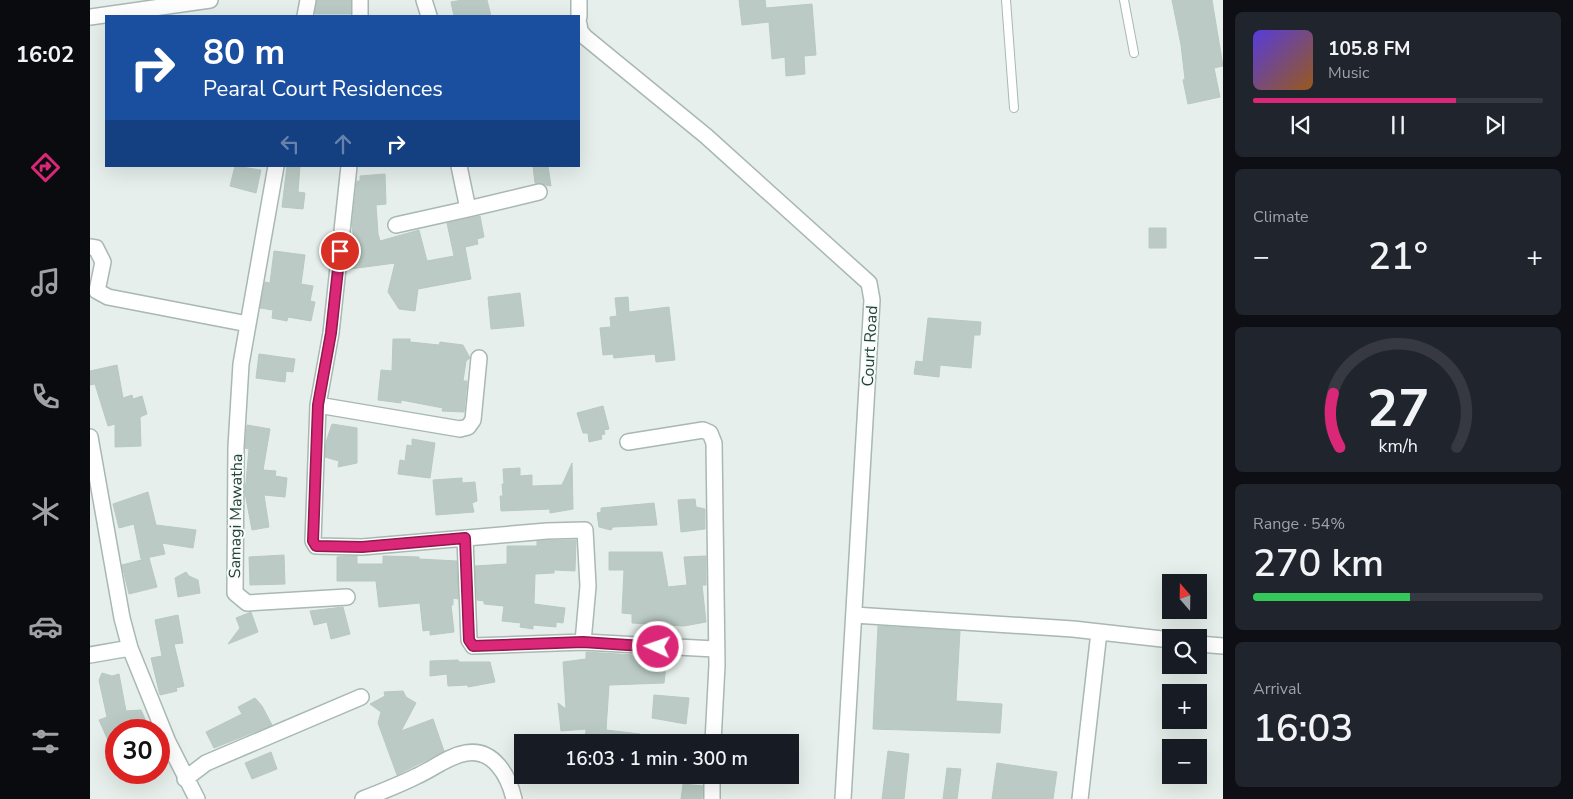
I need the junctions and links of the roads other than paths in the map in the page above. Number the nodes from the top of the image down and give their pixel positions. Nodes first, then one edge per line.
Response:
1 (210, 0) edge
2 (308, 0) edge
3 (360, 0) edge
4 (424, 0) edge
5 (578, 0) edge
6 (1006, 0) edge
7 (1124, 0) edge
8 (305, 15) edge
9 (360, 15) edge
10 (429, 15) edge
11 (579, 15) edge
12 (90, 17) edge
13 (580, 31) edge
14 (1134, 53) dead end
15 (1014, 108) dead end
16 (276, 167) edge
17 (348, 167) edge
18 (459, 167) edge
19 (539, 192) dead end
20 (468, 209) junction
21 (396, 225) dead end
22 (90, 247) edge
23 (248, 324) junction
24 (479, 358) dead end
25 (318, 405) junction
26 (90, 436) edge
27 (628, 442) dead end
28 (465, 538) junction
29 (347, 598) dead end
30 (854, 615) junction
31 (1100, 632) junction
32 (1162, 639) edge
33 (583, 642) junction
34 (1207, 645) edge
35 (1223, 646) edge
36 (130, 648) junction
37 (715, 650) junction
38 (90, 655) edge
39 (361, 697) dead end
40 (713, 734) edge
41 (185, 779) junction
42 (712, 784) edge
43 (197, 799) edge
44 (363, 799) edge
45 (514, 799) edge
46 (712, 799) edge
47 (843, 799) edge
48 (1080, 799) edge

1 - 12 street
2 - 8 street
3 - 9 street
4 - 10 street
5 - 11 street
6 - 15 lane
7 - 14 lane
13 - 30 street, Court Road
16 - 23 street, Samagi Mawatha
17 - 25 street
18 - 20 street
19 - 20 street
20 - 21 street
22 - 23 street
23 - 29 street, Samagi Mawatha
24 - 25 street
25 - 28 street
26 - 36 street
27 - 37 street
28 - 33 street
28 - 33 street
30 - 31 street
30 - 47 street, Court Road
31 - 32 street
31 - 48 street
33 - 37 street
34 - 35 street
36 - 38 street
36 - 41 street
37 - 40 street
39 - 41 street
41 - 43 street
42 - 46 street
44 - 45 street

